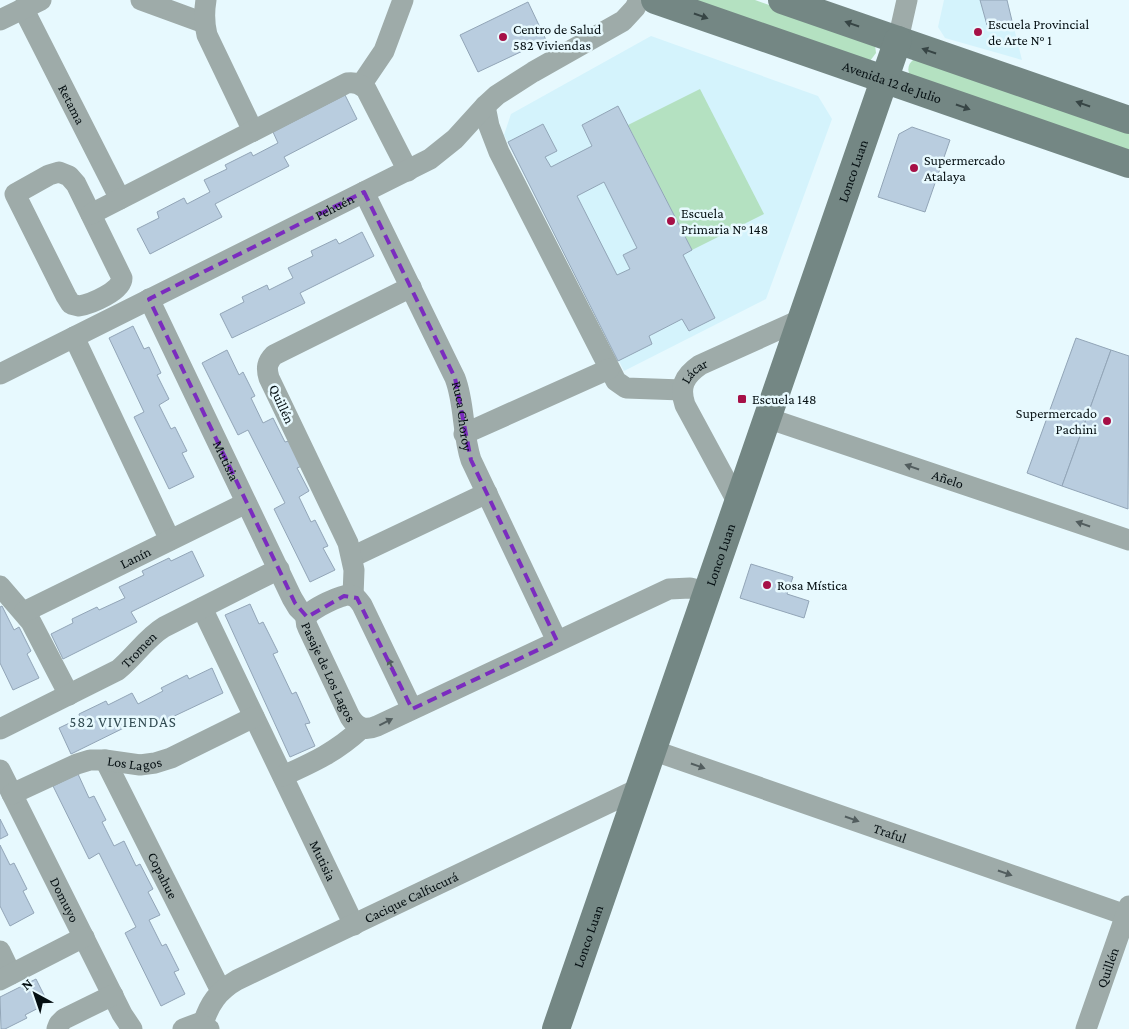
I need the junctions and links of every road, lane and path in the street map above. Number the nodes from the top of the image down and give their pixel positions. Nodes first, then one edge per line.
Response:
1 (141, 0) edge
2 (206, 0) edge
3 (403, 0) edge
4 (639, 0) edge
5 (655, 0) edge
6 (782, 0) edge
7 (907, 0) edge
8 (17, 8) edge
9 (204, 23) junction
10 (898, 40) junction
11 (884, 79) junction
12 (361, 85) junction
13 (485, 106) junction
14 (1129, 120) edge
15 (253, 131) junction
16 (1129, 164) edge
17 (408, 171) junction
18 (364, 192) junction
19 (7, 197) edge
20 (120, 199) junction
21 (91, 214) junction
22 (411, 287) junction
23 (149, 300) junction
24 (802, 319) junction
25 (74, 337) junction
26 (609, 369) junction
27 (0, 374) edge
28 (682, 390) junction
29 (767, 418) junction
30 (464, 434) junction
31 (487, 493) junction
32 (246, 503) junction
33 (738, 503) junction
34 (170, 540) junction
35 (1129, 540) edge
36 (352, 557) junction
37 (279, 570) junction
38 (0, 586) edge
39 (707, 592) junction
40 (353, 596) junction
41 (202, 608) junction
42 (24, 612) junction
43 (307, 617) junction
44 (557, 641) junction
45 (69, 695) junction
46 (412, 709) junction
47 (254, 717) junction
48 (362, 728) junction
49 (0, 729) edge
50 (652, 750) junction
51 (105, 760) junction
52 (0, 770) edge
53 (283, 776) junction
54 (638, 789) junction
55 (12, 794) junction
56 (1128, 912) edge
57 (354, 925) junction
58 (84, 937) junction
59 (0, 951) edge
60 (6, 977) edge
61 (221, 991) junction
62 (113, 995) junction
63 (198, 1027) edge
64 (57, 1029) edge
65 (132, 1029) edge
66 (556, 1029) edge
67 (1086, 1029) edge

1 - 9 street
2 - 9 street
3 - 12 street
4 - 13 street, Pehuén
5 -> 11 street, Avenida 12 de Julio
10 -> 6 street
7 - 10 street
8 - 20 street, Retama
9 - 15 street
10 - 11 street, Lonco Luan
14 -> 10 street
11 -> 16 street, Avenida 12 de Julio
11 - 24 street, Lonco Luan
12 - 15 street
12 - 17 street
13 - 17 street, Pehuén
13 - 26 street
15 - 20 street
17 - 18 street, Pehuén
18 - 22 street, Ruca Choroy
18 - 23 street, Pehuén
19 - 21 street
19 - 21 street
20 - 21 street
22 - 30 street, Ruca Choroy
22 - 36 street, Quillén
23 - 25 street, Pehuén
23 - 32 street, Mutisia
24 - 28 street, Lácar
24 - 29 street, Lonco Luan
25 - 27 street, Pehuén
25 - 34 street
26 - 28 street
26 - 30 street
28 - 33 street, Lácar
29 - 33 street, Lonco Luan
35 -> 29 street, Añelo
30 - 31 street, Ruca Choroy
31 - 36 street
31 - 44 street, Ruca Choroy
32 - 34 street, Lanín
32 - 37 street, Mutisia
33 - 39 street, Lonco Luan
34 - 42 street, Lanín
36 - 40 street, Quillén
37 - 41 street, Tromen
37 - 43 street, Mutisia
38 - 42 street
39 - 44 street, Pasaje de Los Lagos
39 - 50 street, Lonco Luan
40 - 43 street, Pasaje de Los Lagos
46 -> 40 street
41 - 45 street, Tromen
41 - 47 street, Mutisia
42 - 45 street
43 - 48 street, Pasaje de Los Lagos
44 - 46 street, Pasaje de Los Lagos
45 - 49 street, Tromen
48 -> 46 street, Pasaje de Los Lagos
47 - 51 street, Los Lagos
47 - 53 street, Mutisia
48 - 53 street
50 - 54 street, Lonco Luan
50 -> 56 street, Traful
51 - 55 street, Los Lagos
51 - 61 street, Copahue
52 - 55 street, Domuyo
53 - 57 street, Mutisia
54 - 57 street, Cacique Calfucurá
54 - 66 street, Lonco Luan
55 - 58 street, Domuyo
56 - 67 street, Quillén
57 - 61 street, Cacique Calfucurá
58 - 60 street
58 - 62 street, Domuyo
59 - 60 street
61 - 63 street, Cacique Calfucurá
62 - 64 street
62 - 65 street, Domuyo

